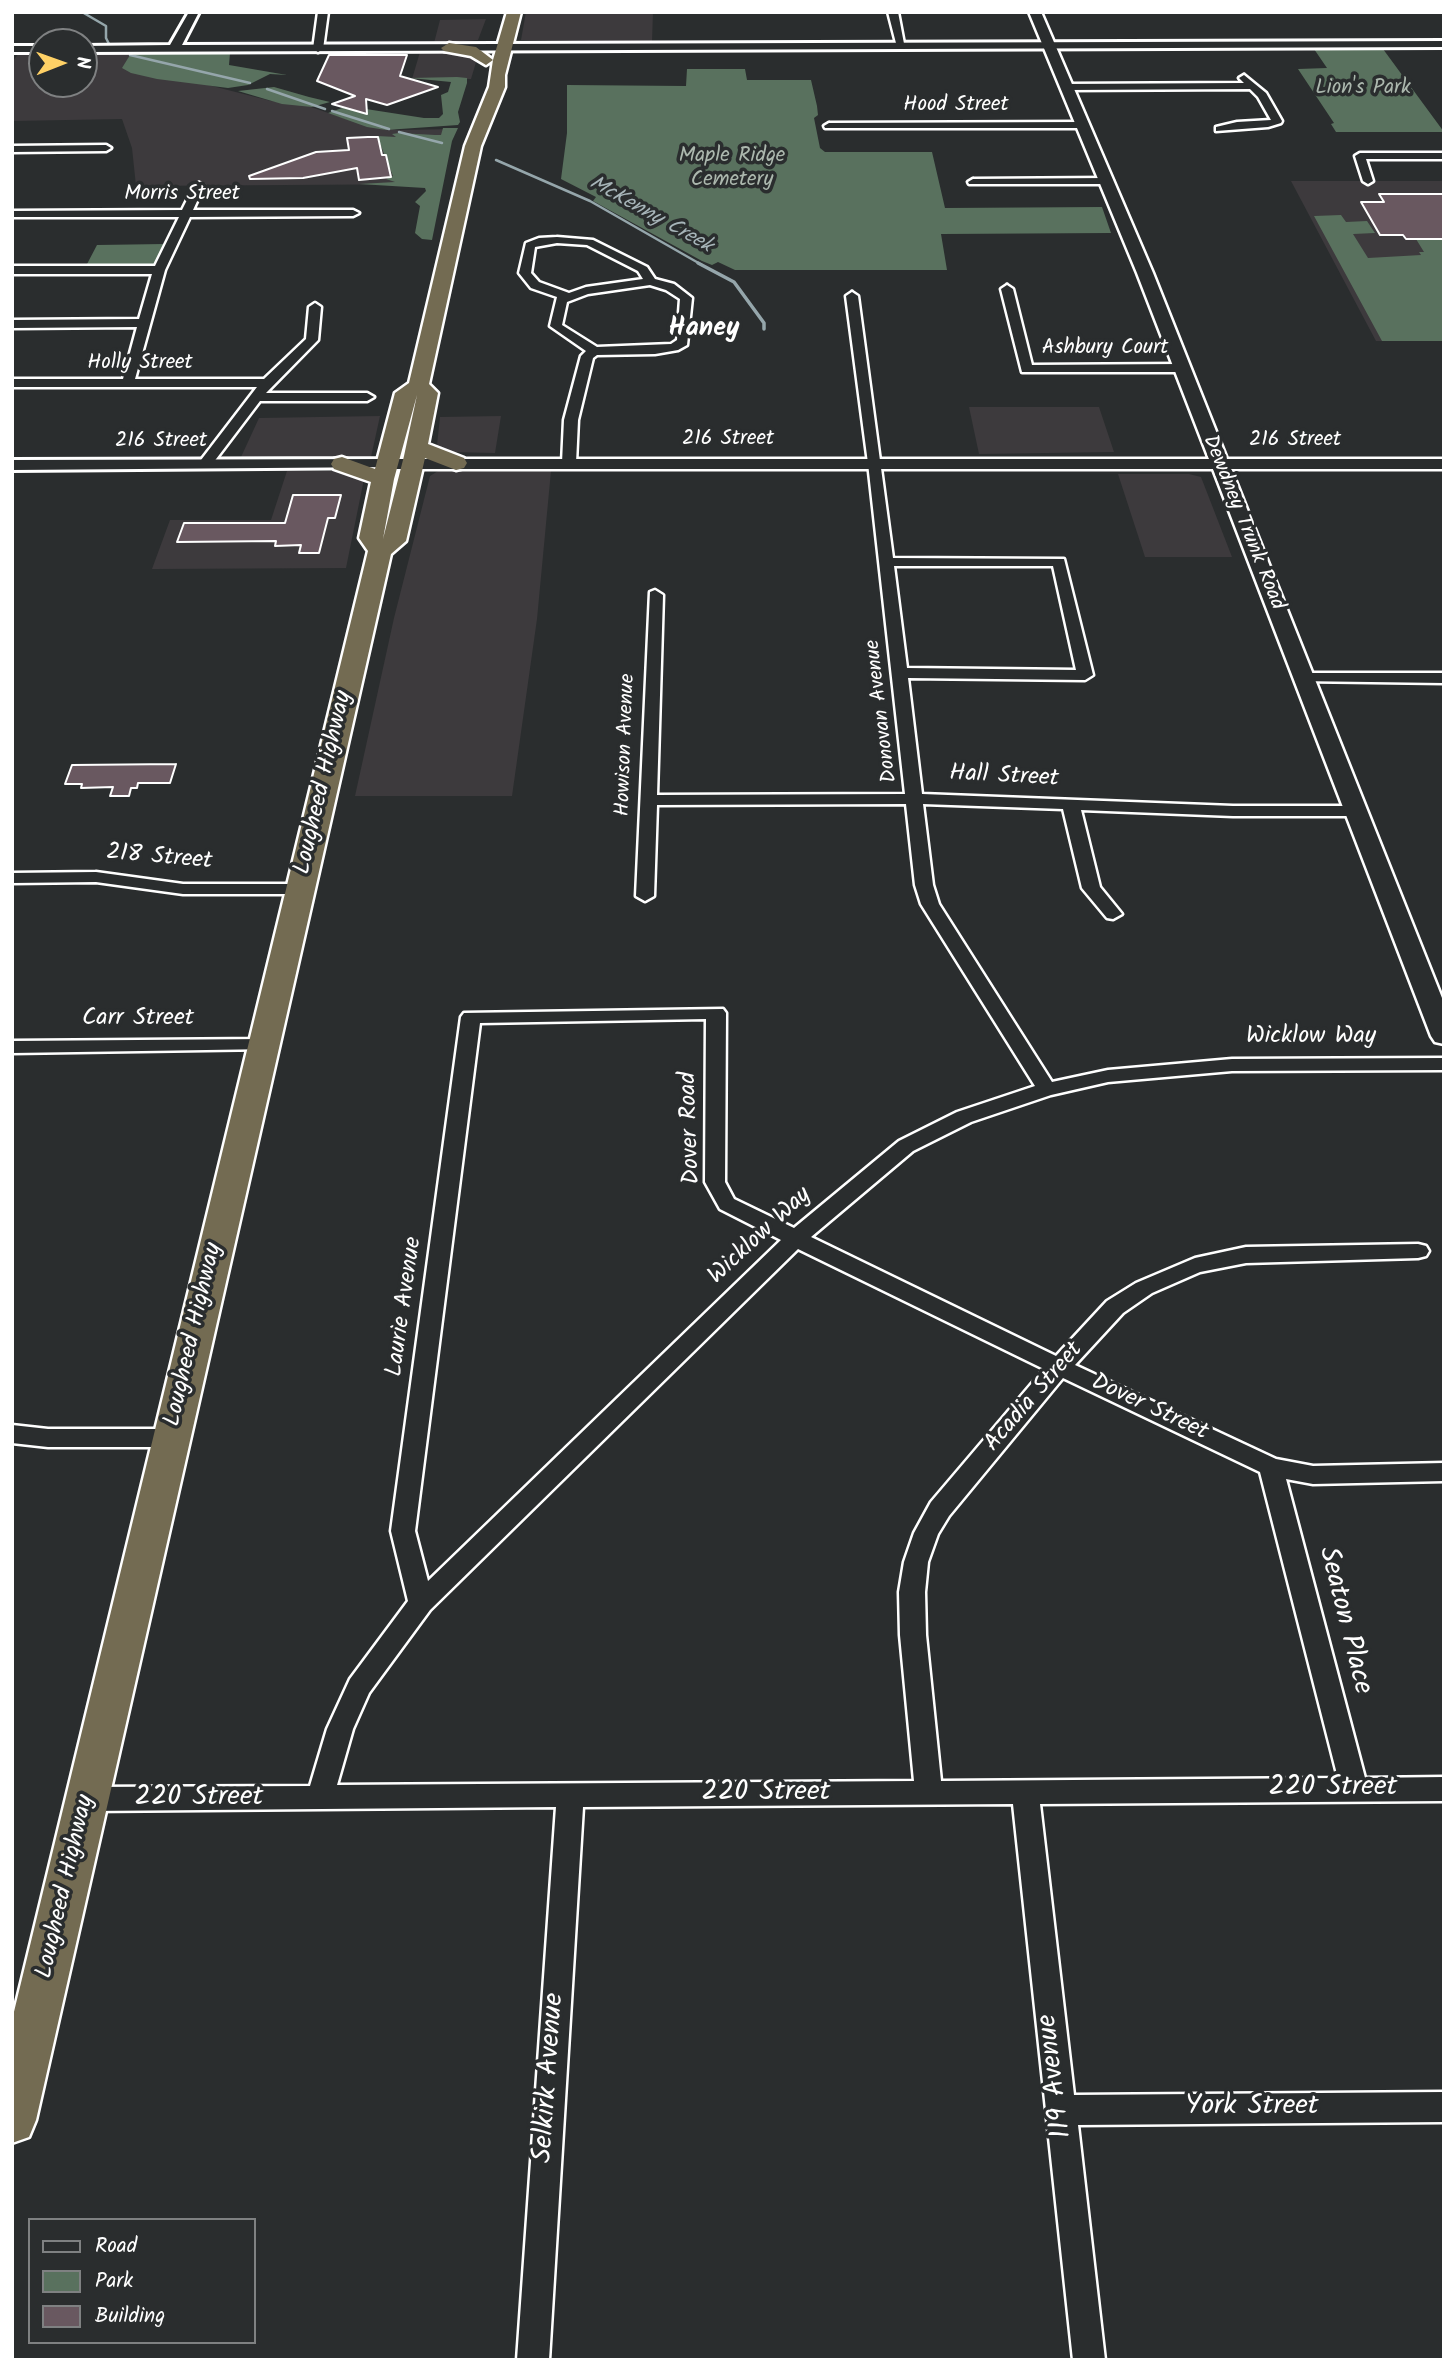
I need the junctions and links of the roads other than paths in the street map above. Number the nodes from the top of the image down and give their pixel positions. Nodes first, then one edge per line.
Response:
1 (194, 12) edge
2 (323, 12) edge
3 (498, 12) edge
4 (514, 12) edge
5 (893, 12) edge
6 (1035, 12) edge
7 (1049, 46) junction
8 (902, 47) junction
9 (1442, 47) edge
10 (449, 48) joint
11 (98, 49) edge
12 (174, 49) junction
13 (318, 49) junction
14 (498, 50) junction
15 (1067, 87) junction
16 (1083, 125) junction
17 (830, 126) dead end
18 (1220, 129) dead end
19 (473, 146) junction
20 (106, 148) dead end
21 (12, 149) edge
22 (1444, 156) edge
23 (1108, 181) junction
24 (1368, 181) dead end
25 (973, 182) dead end
26 (199, 186) dead end
27 (353, 213) dead end
28 (12, 214) edge
29 (186, 214) junction
30 (12, 270) edge
31 (159, 270) junction
32 (650, 281) junction
33 (1007, 289) dead end
34 (565, 296) junction
35 (852, 296) dead end
36 (315, 307) dead end
37 (144, 323) junction
38 (12, 324) edge
39 (594, 351) junction
40 (1181, 368) junction
41 (12, 383) edge
42 (128, 383) junction
43 (267, 383) junction
44 (418, 386) junction
45 (257, 397) junction
46 (367, 397) dead end
47 (415, 455) junction
48 (456, 463) joint
49 (569, 463) junction
50 (876, 463) junction
51 (205, 464) junction
52 (342, 464) joint
53 (1219, 464) junction
54 (1444, 464) edge
55 (13, 467) edge
56 (385, 472) junction
57 (380, 551) junction
58 (886, 562) junction
59 (655, 595) dead end
60 (899, 673) junction
61 (1304, 678) junction
62 (1444, 678) edge
63 (649, 800) junction
64 (914, 800) junction
65 (1071, 806) junction
66 (1357, 811) junction
67 (12, 878) edge
68 (301, 889) junction
69 (645, 896) dead end
70 (1113, 914) dead end
71 (716, 1013) joint
72 (1444, 1036) edge
73 (264, 1045) junction
74 (12, 1047) edge
75 (1444, 1064) edge
76 (1047, 1088) junction
77 (796, 1238) junction
78 (1418, 1251) dead end
79 (1060, 1366) junction
80 (12, 1434) edge
81 (171, 1438) junction
82 (1271, 1467) junction
83 (1444, 1472) edge
84 (421, 1603) junction
85 (1354, 1789) junction
86 (1444, 1789) edge
87 (1025, 1792) junction
88 (929, 1793) junction
89 (570, 1796) junction
90 (320, 1798) junction
91 (88, 1799) junction
92 (1444, 2107) edge
93 (1061, 2110) junction
94 (12, 2120) edge
95 (533, 2360) edge
96 (1090, 2360) edge

1 - 12 street
2 - 13 street
3 - 14 highway, Lougheed Highway
4 - 14 highway, Lougheed Highway
5 - 8 street
6 - 7 main road, Dewdney Trunk Road
7 - 8 street
7 - 9 street
7 - 15 main road, Dewdney Trunk Road
8 - 14 street
10 - 13 street
10 - 14 highway
11 - 12 street
12 - 13 street
14 - 19 highway, Lougheed Highway
14 - 19 highway, Lougheed Highway
15 - 16 main road, Dewdney Trunk Road
15 - 18 street
16 - 17 street, Hood Street
16 - 23 main road, Dewdney Trunk Road
19 - 44 highway, Lougheed Highway
20 - 21 street
22 - 24 street
23 - 25 street
23 - 40 main road, Dewdney Trunk Road
26 - 29 street
27 - 29 street, Morris Street
28 - 29 street, Morris Street
29 - 31 street
30 - 31 street
31 - 37 street
32 - 34 street
32 - 34 street
32 - 39 street
33 - 40 street, Ashbury Court
34 - 39 street
35 - 50 street, Donovan Avenue
36 - 43 street
37 - 38 street
37 - 42 street
39 - 49 street
40 - 53 main road, Dewdney Trunk Road
41 - 42 street, Holly Street
42 - 43 street, Holly Street
43 - 45 street
44 - 47 highway, Lougheed Highway
44 - 56 highway, Lougheed Highway
45 - 46 street
45 - 51 street
47 - 48 highway
47 - 56 main road
47 - 57 highway, Lougheed Highway
48 - 49 main road, 216 Street
49 - 50 main road, 216 Street
50 - 53 main road, 216 Street
50 - 58 street, Donovan Avenue
51 - 52 street, 216 Street
51 - 55 street, 216 Street
52 - 56 highway
53 - 54 main road, 216 Street
53 - 61 main road, Dewdney Trunk Road
56 - 57 highway, Lougheed Highway
57 - 68 highway, Lougheed Highway
58 - 60 street, Donovan Avenue
58 - 60 street
59 - 63 street, Howison Avenue
60 - 64 street, Donovan Avenue
61 - 62 street
61 - 66 main road, Dewdney Trunk Road
63 - 64 street, Hall Street
63 - 69 street, Howison Avenue
64 - 65 street, Hall Street
64 - 76 street, Donovan Avenue
65 - 66 street, Hall Street
65 - 70 street
66 - 72 main road, Dewdney Trunk Road
67 - 68 street, 218 Street
68 - 73 highway, Lougheed Highway
71 - 77 street, Dover Road
71 - 84 street, Laurie Avenue
73 - 74 street, Carr Street
73 - 81 highway, Lougheed Highway
75 - 76 street, Wicklow Way
76 - 77 street, Wicklow Way
77 - 79 street, Dover Street
77 - 84 street, Wicklow Way
78 - 79 street, Acadia Street
79 - 82 street, Dover Street
79 - 88 street, Acadia Street
80 - 81 street
81 - 91 highway, Lougheed Highway
82 - 83 street, Dover Street
82 - 85 street, Seaton Place
84 - 90 street, Wicklow Way
85 - 86 street, 220 Street
85 - 87 street, 220 Street
87 - 88 street, 220 Street
87 - 93 street, 119 Avenue
88 - 89 street, 220 Street
89 - 90 street, 220 Street
89 - 95 street, Selkirk Avenue
90 - 91 street, 220 Street
91 - 94 highway, Lougheed Highway
92 - 93 street, York Street
93 - 96 street, 119 Avenue

